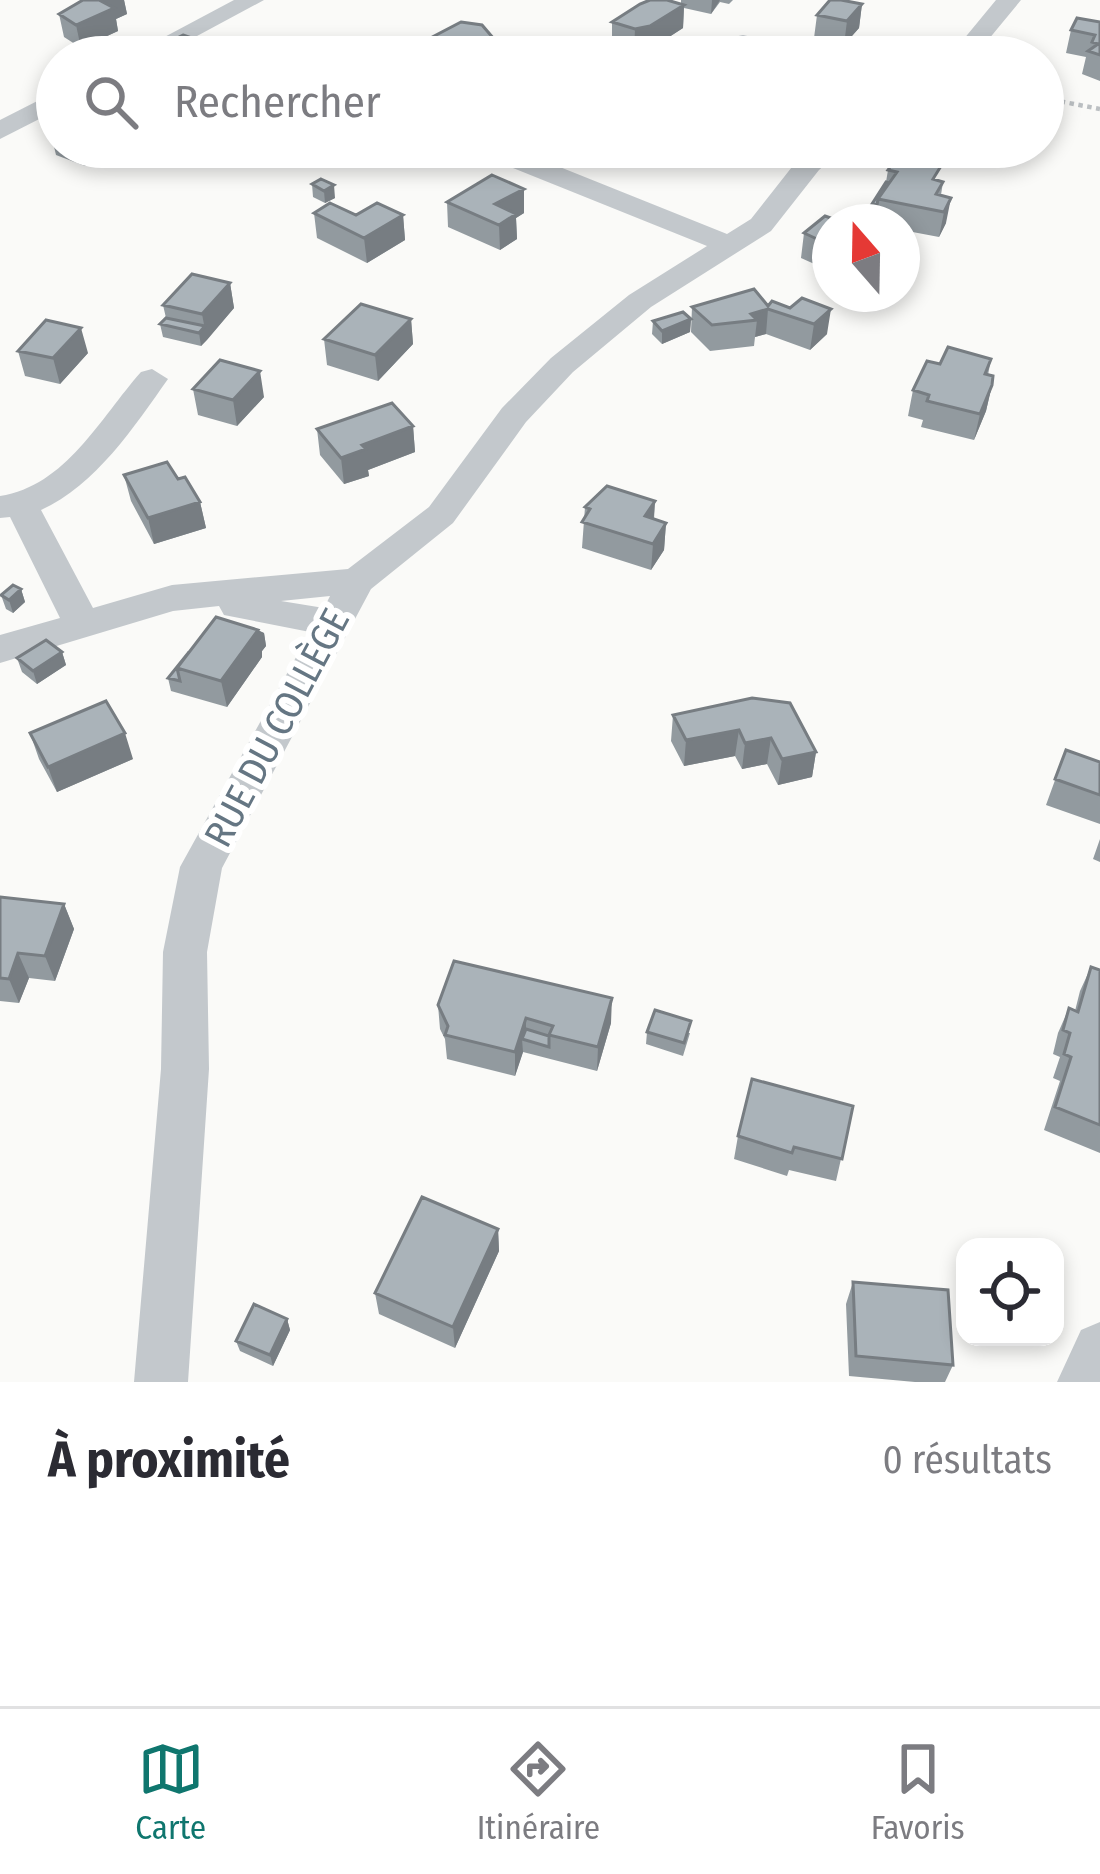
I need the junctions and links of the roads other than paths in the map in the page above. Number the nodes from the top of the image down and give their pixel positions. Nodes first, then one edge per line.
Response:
1 (252, 0) edge
2 (1009, 0) edge
3 (181, 36) edge
4 (979, 36) edge
5 (36, 111) edge
6 (0, 131) edge
7 (538, 168) edge
8 (806, 168) edge
9 (730, 245) junction
10 (152, 380) dead end
11 (11, 507) edge
12 (357, 581) junction
13 (172, 598) junction
14 (81, 622) junction
15 (334, 623) junction
16 (0, 649) edge
17 (1100, 1349) edge
18 (161, 1382) edge
19 (1084, 1382) edge

1 - 3 street
2 - 4 street
5 - 6 street
7 - 9 street
8 - 9 street, RUE DU COLLÈGE
9 - 12 street, RUE DU COLLÈGE
10 - 11 street
11 - 14 street
12 - 13 street
12 - 15 street, RUE DU COLLÈGE
13 - 14 street
13 - 15 street
14 - 16 street
15 - 18 street, RUE DU COLLÈGE
17 - 19 street

